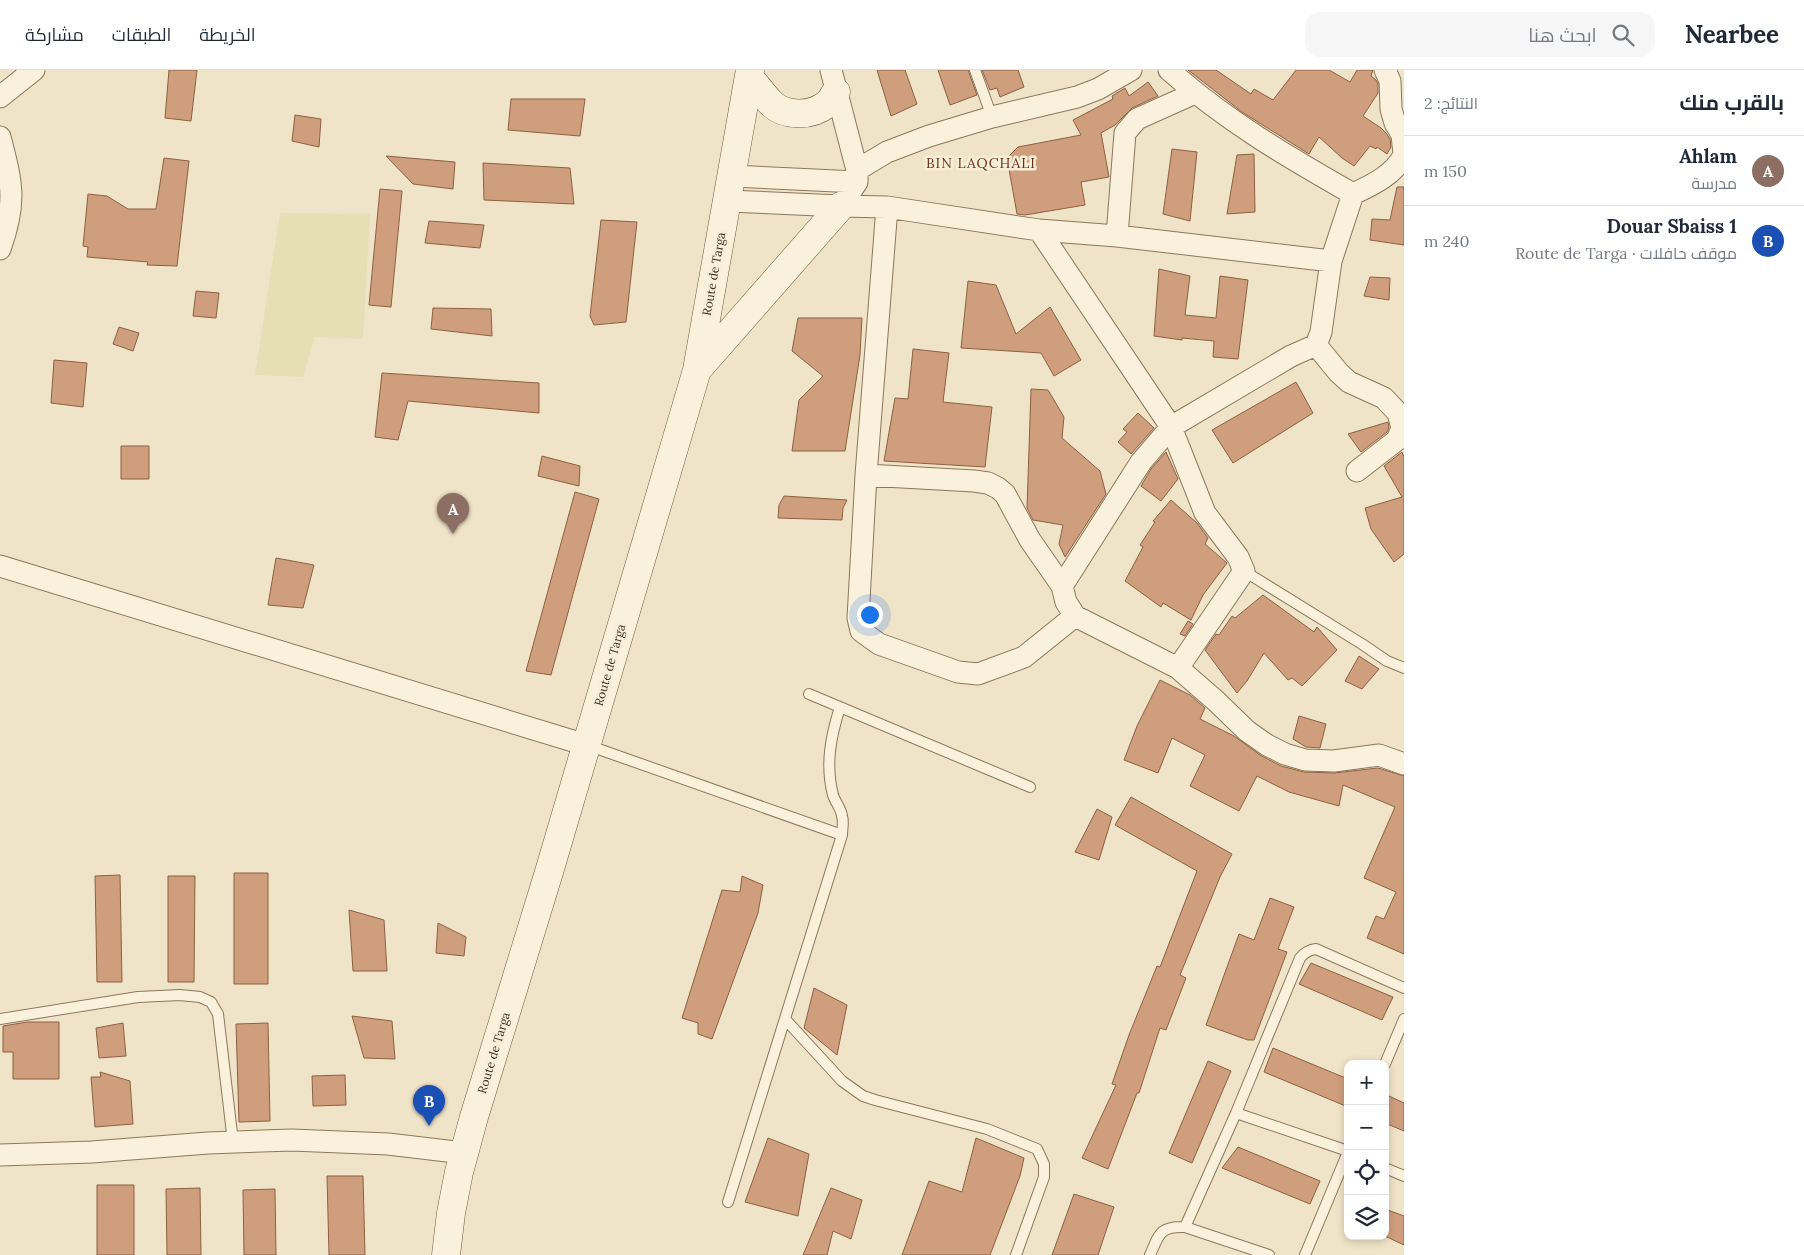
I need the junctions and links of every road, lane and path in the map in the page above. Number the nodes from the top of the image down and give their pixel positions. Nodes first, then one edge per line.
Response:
1 (34, 70) edge
2 (975, 70) edge
3 (1131, 70) edge
4 (1170, 70) edge
5 (1385, 70) edge
6 (750, 73) edge
7 (1108, 76) edge
8 (834, 81) edge
9 (1195, 93) junction
10 (0, 97) edge
11 (992, 117) junction
12 (0, 137) edge
13 (1403, 157) edge
14 (857, 176) junction
15 (730, 189) junction
16 (1353, 194) junction
17 (841, 206) junction
18 (887, 207) junction
19 (1039, 230) junction
20 (1116, 236) junction
21 (0, 249) edge
22 (1331, 261) junction
23 (1316, 346) junction
24 (697, 370) junction
25 (1171, 427) junction
26 (1403, 428) edge
27 (1357, 471) dead end
28 (866, 475) junction
29 (0, 566) edge
30 (1244, 571) junction
31 (1062, 586) junction
32 (1075, 616) junction
33 (1178, 668) junction
34 (1404, 668) edge
35 (809, 694) dead end
36 (840, 707) junction
37 (586, 745) junction
38 (1404, 764) edge
39 (1030, 787) dead end
40 (842, 835) junction
41 (1404, 988) edge
42 (0, 1019) edge
43 (1404, 1019) edge
44 (785, 1020) junction
45 (1387, 1060) edge
46 (1236, 1113) junction
47 (233, 1142) junction
48 (1344, 1151) edge
49 (464, 1154) junction
50 (0, 1156) edge
51 (1344, 1162) edge
52 (1389, 1170) edge
53 (1404, 1176) edge
54 (728, 1202) dead end
55 (1184, 1227) junction
56 (446, 1255) edge
57 (1016, 1255) edge
58 (1150, 1255) edge
59 (1269, 1255) edge
60 (1305, 1255) edge

1 - 10 street
2 - 11 lane
3 - 7 street
4 - 9 street
5 - 13 street
6 - 8 main road
6 - 15 main road, Route de Targa
7 - 11 street
8 - 14 street
9 - 16 street
9 - 20 street
11 - 14 street
12 - 21 street
13 - 16 street
14 - 15 street
14 - 17 street
15 - 17 street
15 - 24 main road, Route de Targa
16 - 22 street
17 - 18 street
17 - 24 main road
18 - 19 street
18 - 28 street
19 - 20 street
19 - 25 street
20 - 22 street
22 - 23 street
23 - 25 street
23 - 26 street
24 - 37 main road, Route de Targa
25 - 30 street
25 - 31 street
26 - 27 street
28 - 31 street
28 - 32 street
29 - 37 street
30 - 33 street
30 - 34 lane
31 - 32 street
32 - 33 street
33 - 38 street
35 - 36 lane
36 - 39 lane
36 - 40 lane
37 - 40 lane
37 - 49 main road, Route de Targa
40 - 44 lane
41 - 46 lane
42 - 47 lane
43 - 45 lane
44 - 54 lane
44 - 57 lane
46 - 48 lane
46 - 55 lane
47 - 49 street
47 - 50 street
49 - 56 main road, Route de Targa
51 - 60 lane
52 - 53 lane
55 - 58 lane
55 - 59 lane

